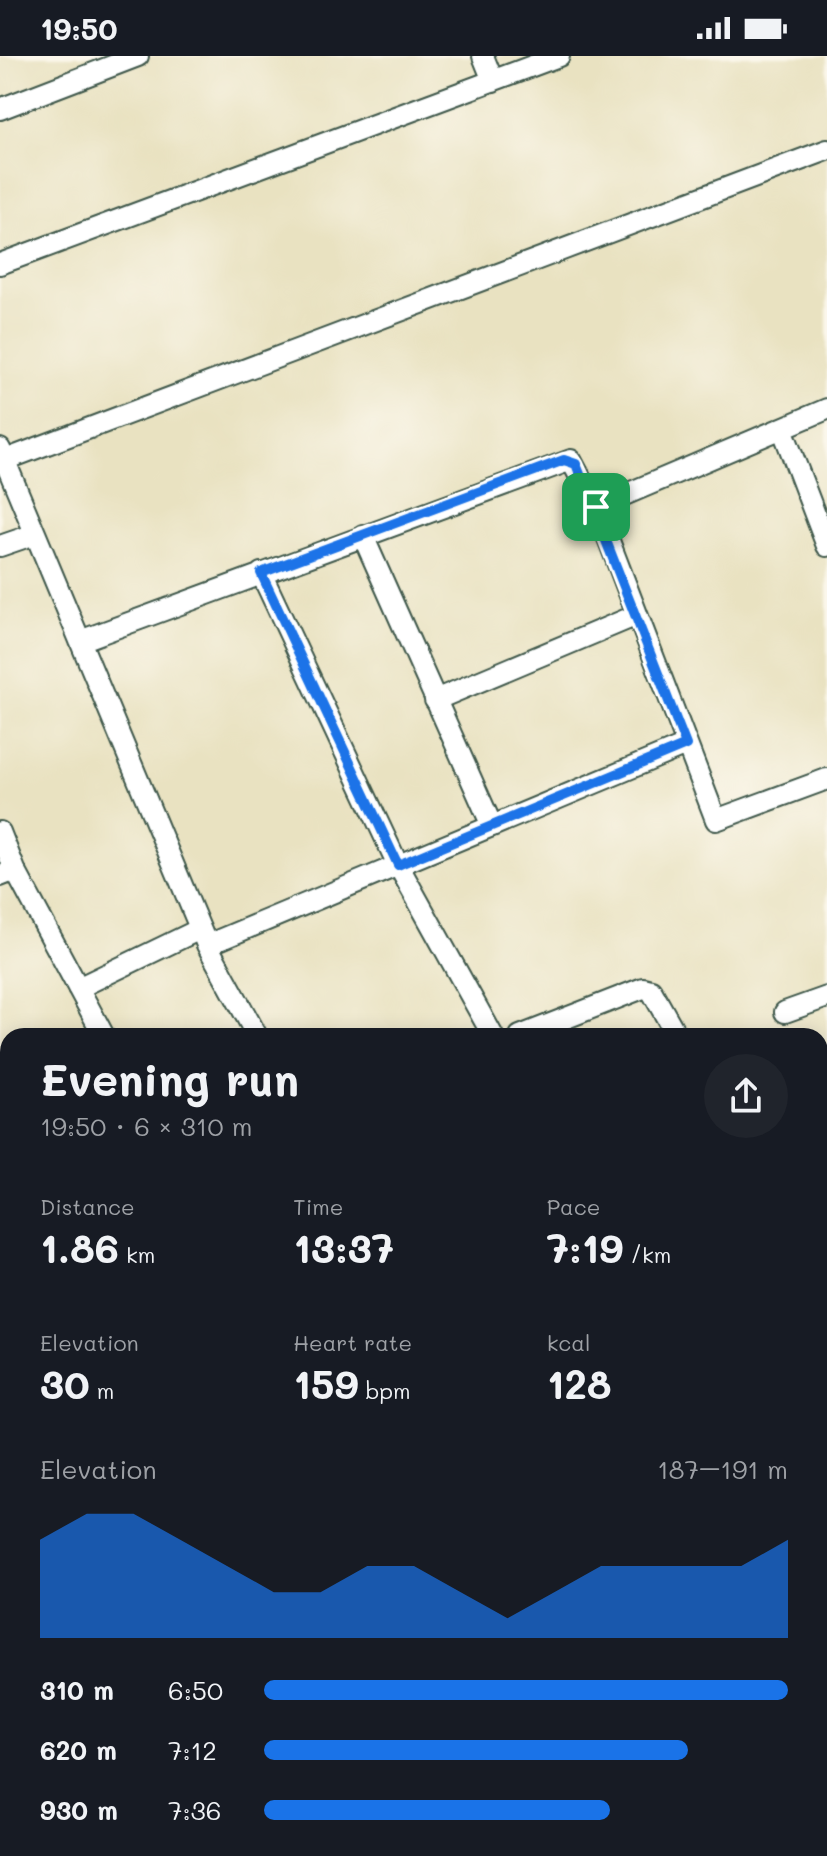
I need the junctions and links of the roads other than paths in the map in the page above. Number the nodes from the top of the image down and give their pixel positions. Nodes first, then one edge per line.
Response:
1 (138, 56) edge
2 (483, 56) edge
3 (559, 56) edge
4 (493, 81) junction
5 (0, 109) edge
6 (827, 150) edge
7 (0, 264) edge
8 (827, 409) edge
9 (782, 428) junction
10 (2, 454) edge
11 (596, 507) junction
12 (35, 534) junction
13 (363, 536) junction
14 (0, 546) edge
15 (827, 546) edge
16 (261, 573) junction
17 (637, 615) junction
18 (80, 641) junction
19 (435, 700) junction
20 (686, 745) junction
21 (827, 779) edge
22 (492, 826) junction
23 (0, 832) edge
24 (398, 865) junction
25 (8, 873) edge
26 (203, 937) junction
27 (78, 988) junction
28 (827, 997) edge
29 (785, 1012) dead end
30 (100, 1028) edge
31 (253, 1028) edge
32 (489, 1028) edge
33 (540, 1028) edge
34 (672, 1028) edge

1 - 5 street
2 - 4 street
3 - 4 street
4 - 7 street
6 - 10 street
8 - 9 street
9 - 11 street
9 - 15 street
10 - 12 street
11 - 13 street
11 - 17 street
12 - 14 street
12 - 18 street
13 - 16 street
13 - 19 street
16 - 18 street
16 - 24 street
17 - 19 street
17 - 20 street
18 - 26 street
19 - 22 street
20 - 21 street
20 - 22 street
22 - 24 street
23 - 25 street
24 - 26 street
24 - 32 street
25 - 27 street
26 - 27 street
26 - 31 street
27 - 30 street
28 - 29 street
33 - 34 street

